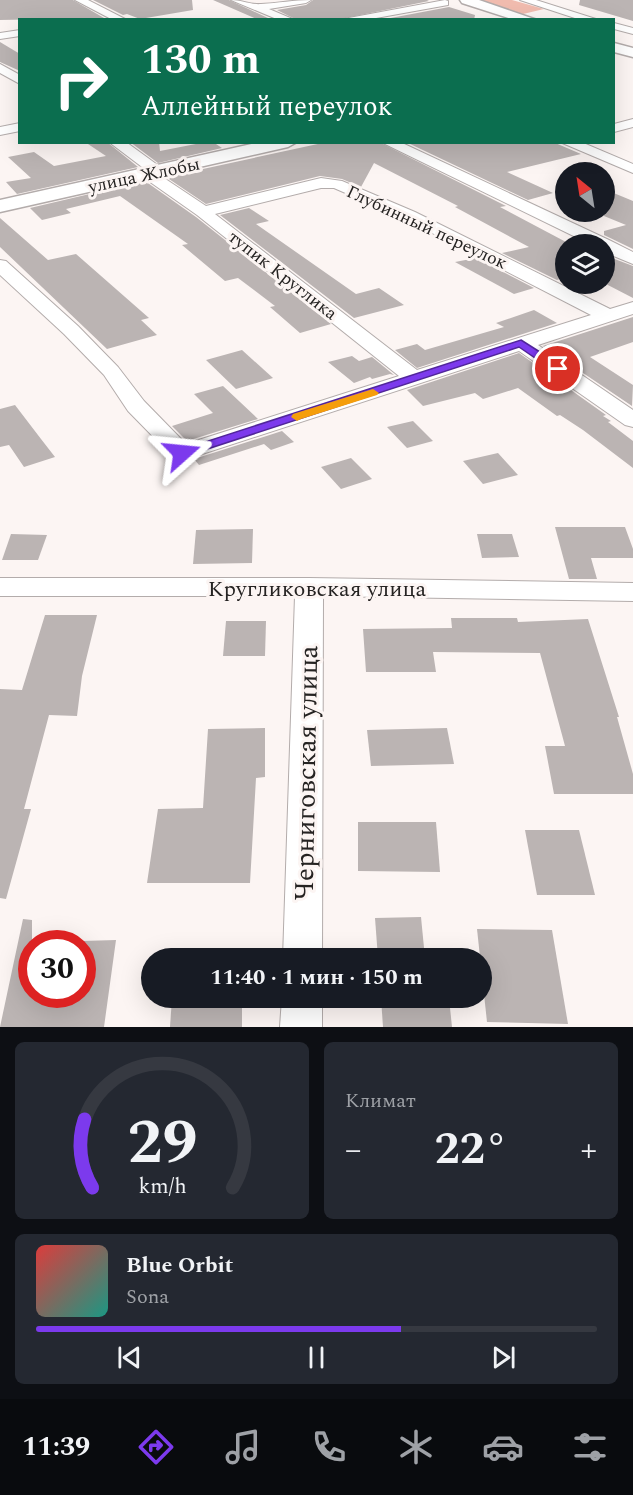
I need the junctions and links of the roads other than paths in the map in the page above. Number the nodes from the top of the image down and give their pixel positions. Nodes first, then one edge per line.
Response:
1 (80, 0) edge
2 (236, 0) edge
3 (306, 0) edge
4 (466, 0) edge
5 (525, 0) edge
6 (450, 1) edge
7 (257, 8) junction
8 (565, 10) junction
9 (115, 18) edge
10 (284, 18) edge
11 (354, 18) edge
12 (519, 18) edge
13 (588, 18) edge
14 (615, 26) edge
15 (633, 31) edge
16 (18, 33) edge
17 (0, 36) edge
18 (615, 38) edge
19 (633, 42) edge
20 (615, 47) edge
21 (633, 53) edge
22 (633, 123) edge
23 (18, 127) edge
24 (615, 128) edge
25 (0, 131) edge
26 (119, 144) edge
27 (264, 144) edge
28 (279, 144) edge
29 (392, 144) edge
30 (572, 144) edge
31 (633, 169) edge
32 (154, 171) junction
33 (0, 204) edge
34 (203, 212) junction
35 (581, 234) edge
36 (615, 250) edge
37 (633, 259) edge
38 (0, 265) edge
39 (633, 308) edge
40 (608, 316) junction
41 (521, 343) junction
42 (416, 379) junction
43 (633, 420) edge
44 (0, 587) edge
45 (309, 587) junction
46 (633, 592) edge
47 (303, 948) edge
48 (302, 1008) edge
49 (301, 1027) edge

1 - 9 street
2 - 7 street
3 - 7 street
4 - 12 main road
5 - 8 street
6 - 11 street
6 - 12 main road
7 - 10 street
8 - 12 street
8 - 13 street
14 - 15 street
16 - 17 street
18 - 19 main road
20 - 21 main road
22 - 24 street
23 - 25 street
26 - 32 street, тупик Круглика
27 - 32 main road
28 - 32 main road, улица Жлобы
29 - 35 street
30 - 31 street
32 - 33 main road, улица Жлобы
32 - 34 street, тупик Круглика
34 - 40 street, Глубинный переулок
34 - 42 street, тупик Круглика
36 - 37 street
38 - 42 street
39 - 40 street
40 - 41 street
41 - 42 street
41 - 43 street
44 - 45 street, Кругликовская улица
45 - 46 street, Кругликовская улица
45 - 47 street, Черниговская улица
48 - 49 street

